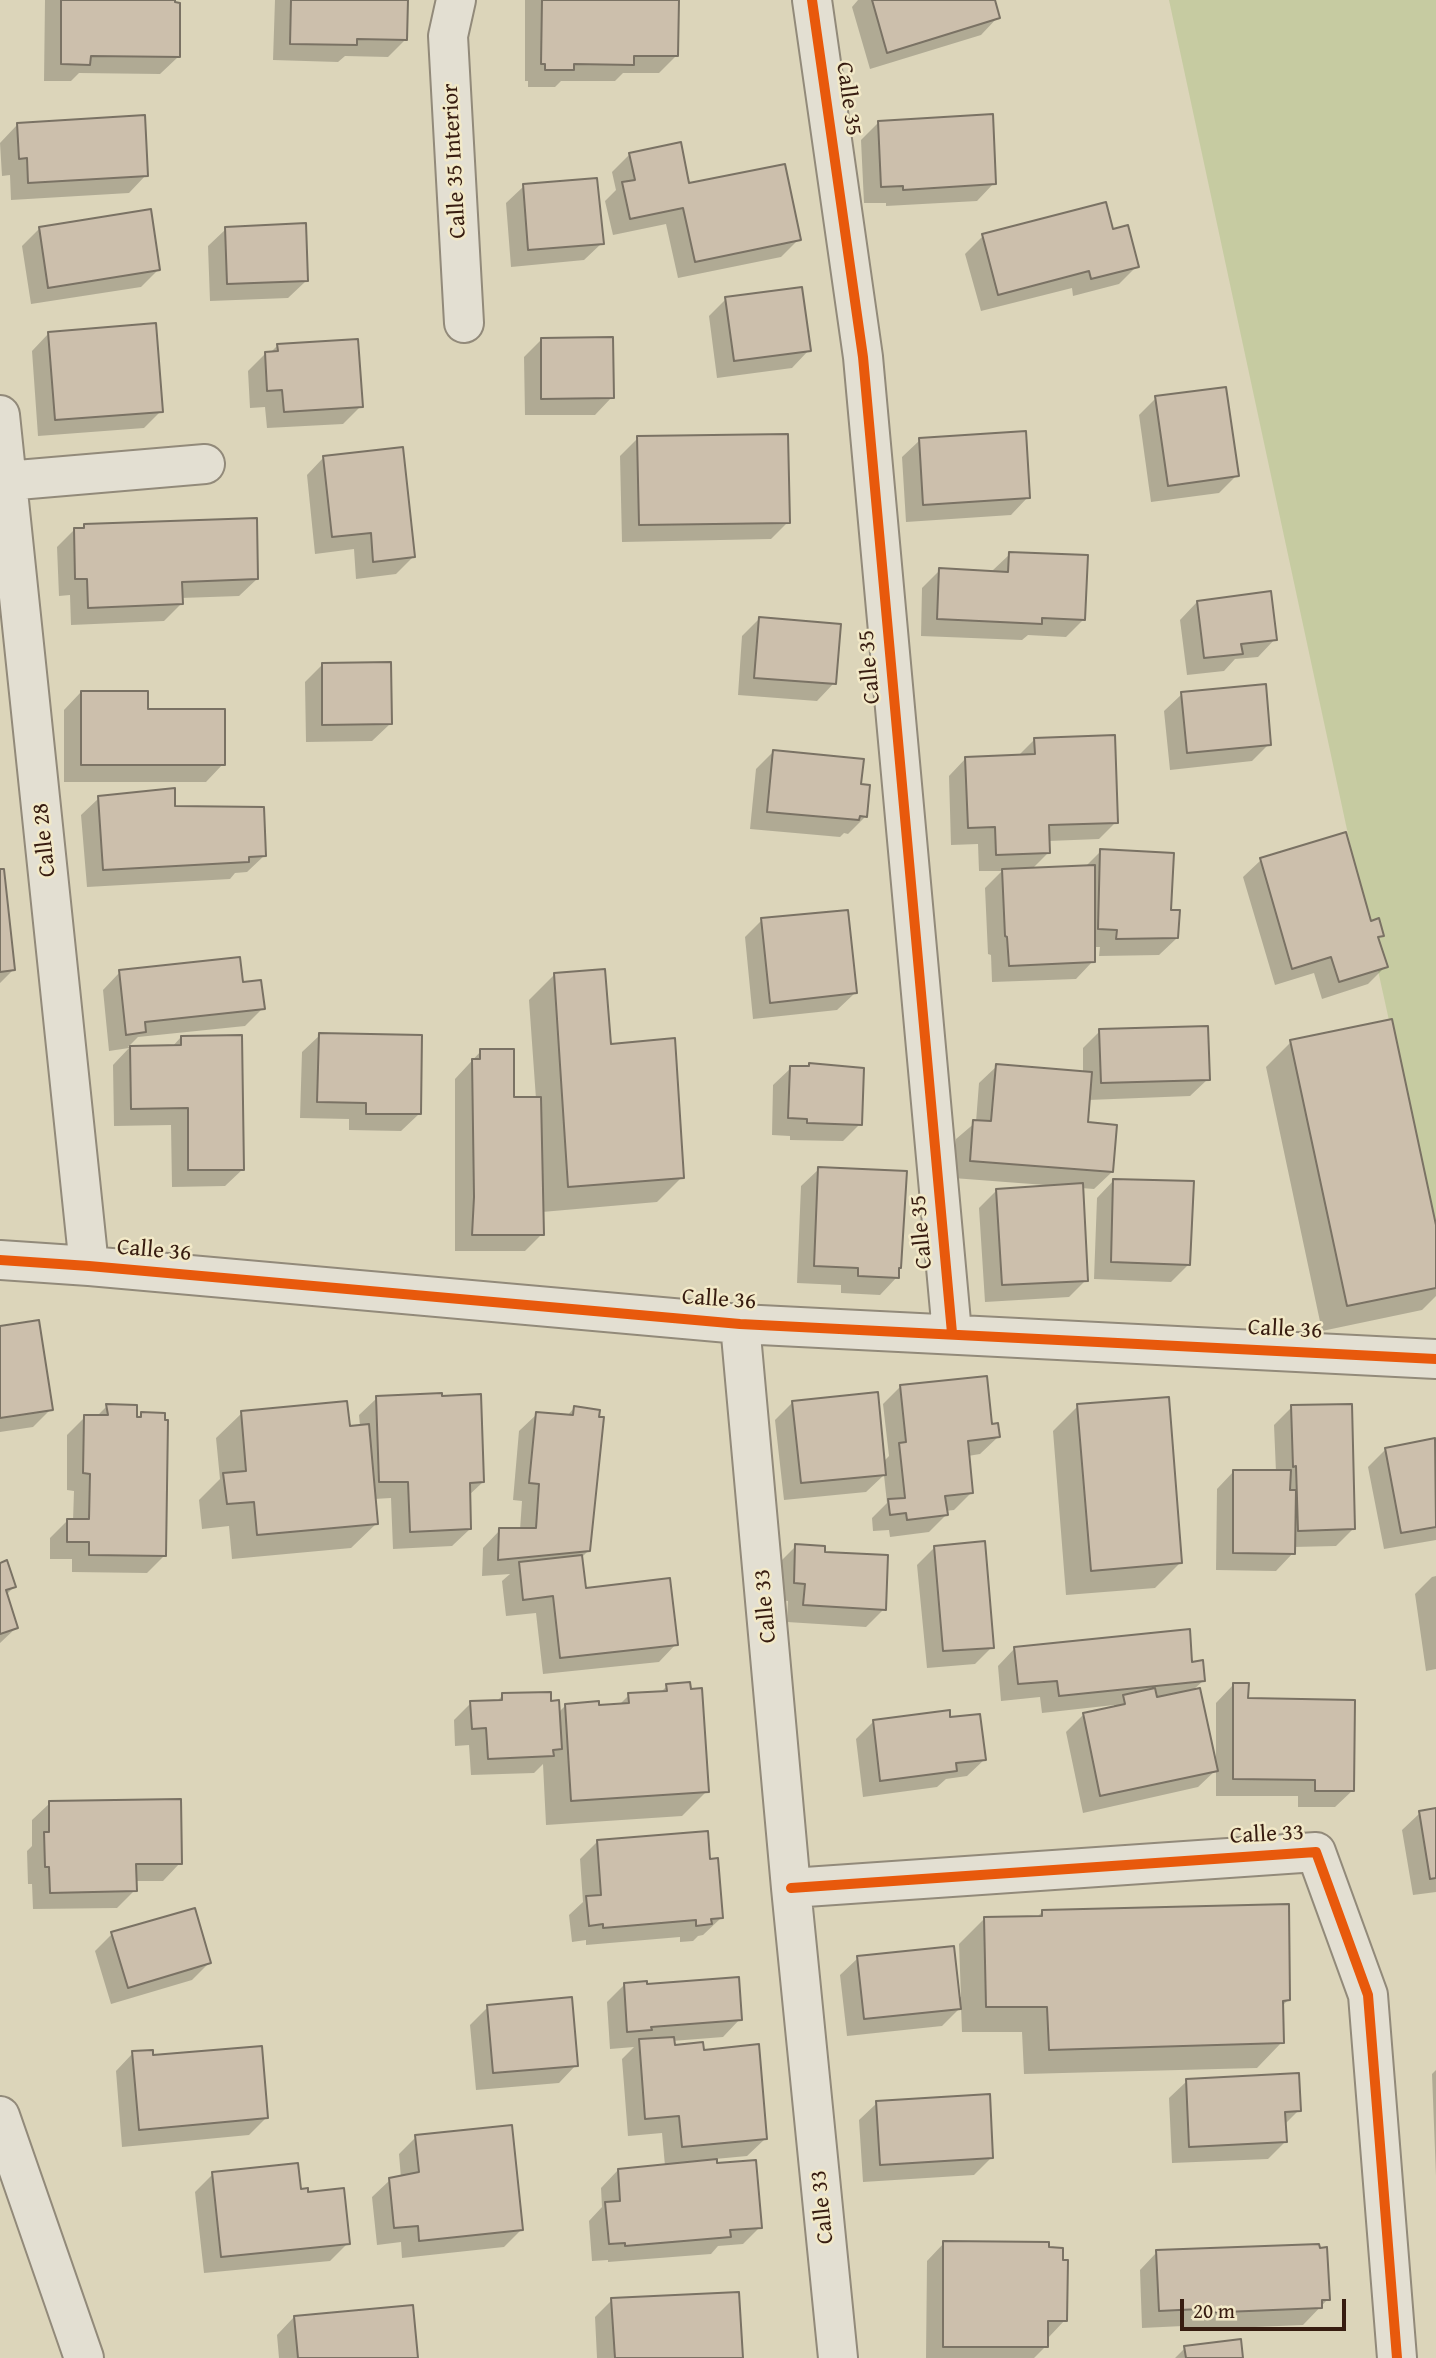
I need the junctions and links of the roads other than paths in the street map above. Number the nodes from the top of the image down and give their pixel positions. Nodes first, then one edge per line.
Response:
1 (456, 0) edge
2 (812, 0) edge
3 (464, 323) dead end
4 (0, 415) edge
5 (205, 464) dead end
6 (6, 481) junction
7 (0, 1261) edge
8 (89, 1266) junction
9 (740, 1324) junction
10 (952, 1333) junction
11 (1436, 1359) edge
12 (791, 1888) junction
13 (0, 2116) edge
14 (84, 2358) edge
15 (838, 2358) edge
16 (1396, 2358) edge

1 - 3 street, Calle 35 Interior
2 - 10 street, Calle 35
4 - 6 street, Calle 28
5 - 6 street
6 - 8 street, Calle 28
7 - 8 street, Calle 36
8 - 9 street, Calle 36
9 - 10 street, Calle 36
9 - 12 street, Calle 33
10 - 11 street, Calle 36
12 - 15 street, Calle 33
12 - 16 street, Calle 33
13 - 14 street

